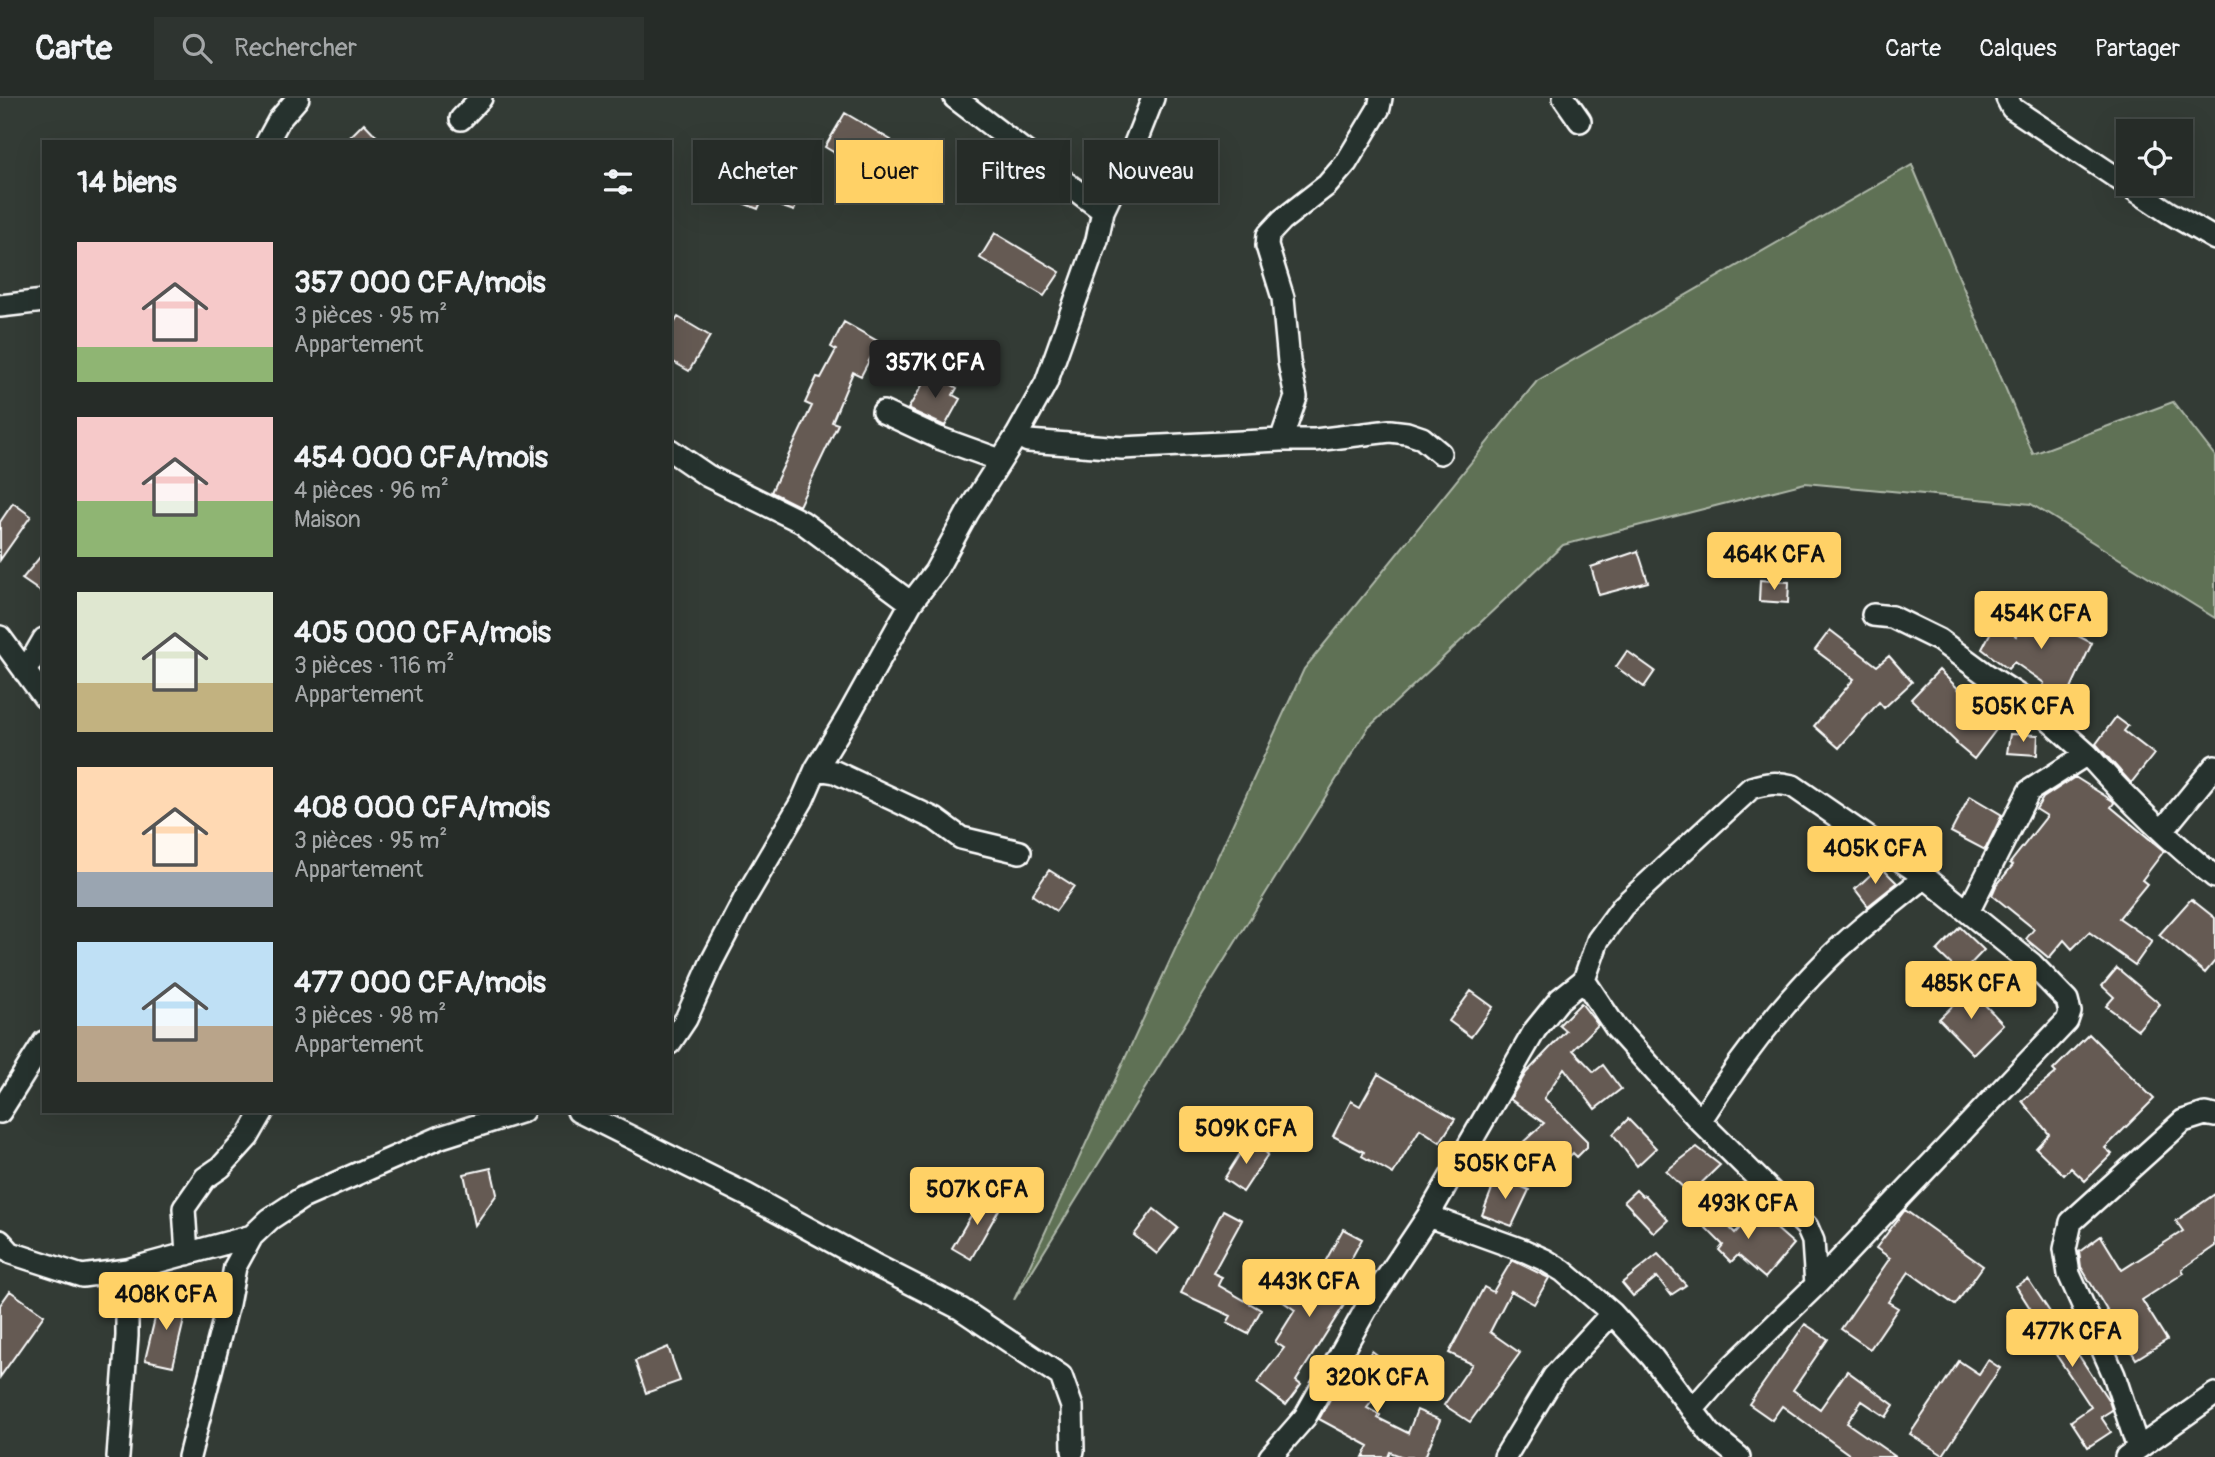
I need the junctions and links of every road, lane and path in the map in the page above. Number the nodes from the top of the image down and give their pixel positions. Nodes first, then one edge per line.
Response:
1 (298, 98) edge
2 (481, 98) edge
3 (955, 98) edge
4 (1153, 98) edge
5 (1381, 98) edge
6 (1564, 98) edge
7 (2007, 98) edge
8 (461, 119) dead end
9 (1580, 121) dead end
10 (268, 140) edge
11 (1103, 211) junction
12 (2215, 239) edge
13 (42, 300) edge
14 (0, 306) edge
15 (883, 412) dead end
16 (1017, 435) junction
17 (1281, 439) junction
18 (672, 451) edge
19 (1440, 453) dead end
20 (1000, 460) junction
21 (911, 603) junction
22 (1873, 615) dead end
23 (0, 637) edge
24 (42, 642) edge
25 (25, 672) junction
26 (42, 694) edge
27 (2087, 754) junction
28 (2215, 765) edge
29 (816, 769) junction
30 (2162, 831) junction
31 (1020, 852) dead end
32 (1926, 877) junction
33 (2215, 877) edge
34 (1968, 912) junction
35 (1584, 980) junction
36 (672, 1040) edge
37 (42, 1045) edge
38 (0, 1112) edge
39 (262, 1113) edge
40 (517, 1113) edge
41 (582, 1113) edge
42 (2215, 1116) edge
43 (1700, 1121) junction
44 (1428, 1216) junction
45 (252, 1236) junction
46 (0, 1241) edge
47 (187, 1254) junction
48 (127, 1270) junction
49 (1816, 1285) junction
50 (1612, 1313) junction
51 (2215, 1394) edge
52 (1692, 1410) junction
53 (2132, 1452) edge
54 (1076, 1455) edge
55 (118, 1457) edge
56 (189, 1457) edge
57 (1270, 1457) edge
58 (1505, 1457) edge
59 (1740, 1457) edge

1 - 10 street
2 - 8 street
3 - 11 street
4 - 11 street
5 - 17 street
6 - 9 street
7 - 12 street
11 - 16 street
13 - 14 street
15 - 20 street
16 - 17 street
16 - 20 street
17 - 19 street
18 - 21 street
20 - 21 street
21 - 29 street
22 - 27 street
23 - 25 street
24 - 25 street
25 - 26 street
27 - 30 street
27 - 34 street
28 - 30 street
29 - 31 street
29 - 36 street
30 - 33 street
32 - 34 street
32 - 35 street
32 - 43 street
34 - 49 street
35 - 43 street
35 - 44 street
37 - 38 street
39 - 47 street
40 - 45 street
41 - 54 street
42 - 53 street
43 - 49 street
44 - 50 street
44 - 57 street
45 - 47 street
45 - 56 street
46 - 48 street
47 - 48 street
48 - 55 street
49 - 52 street
50 - 52 street
50 - 58 street
51 - 53 street
52 - 59 street

